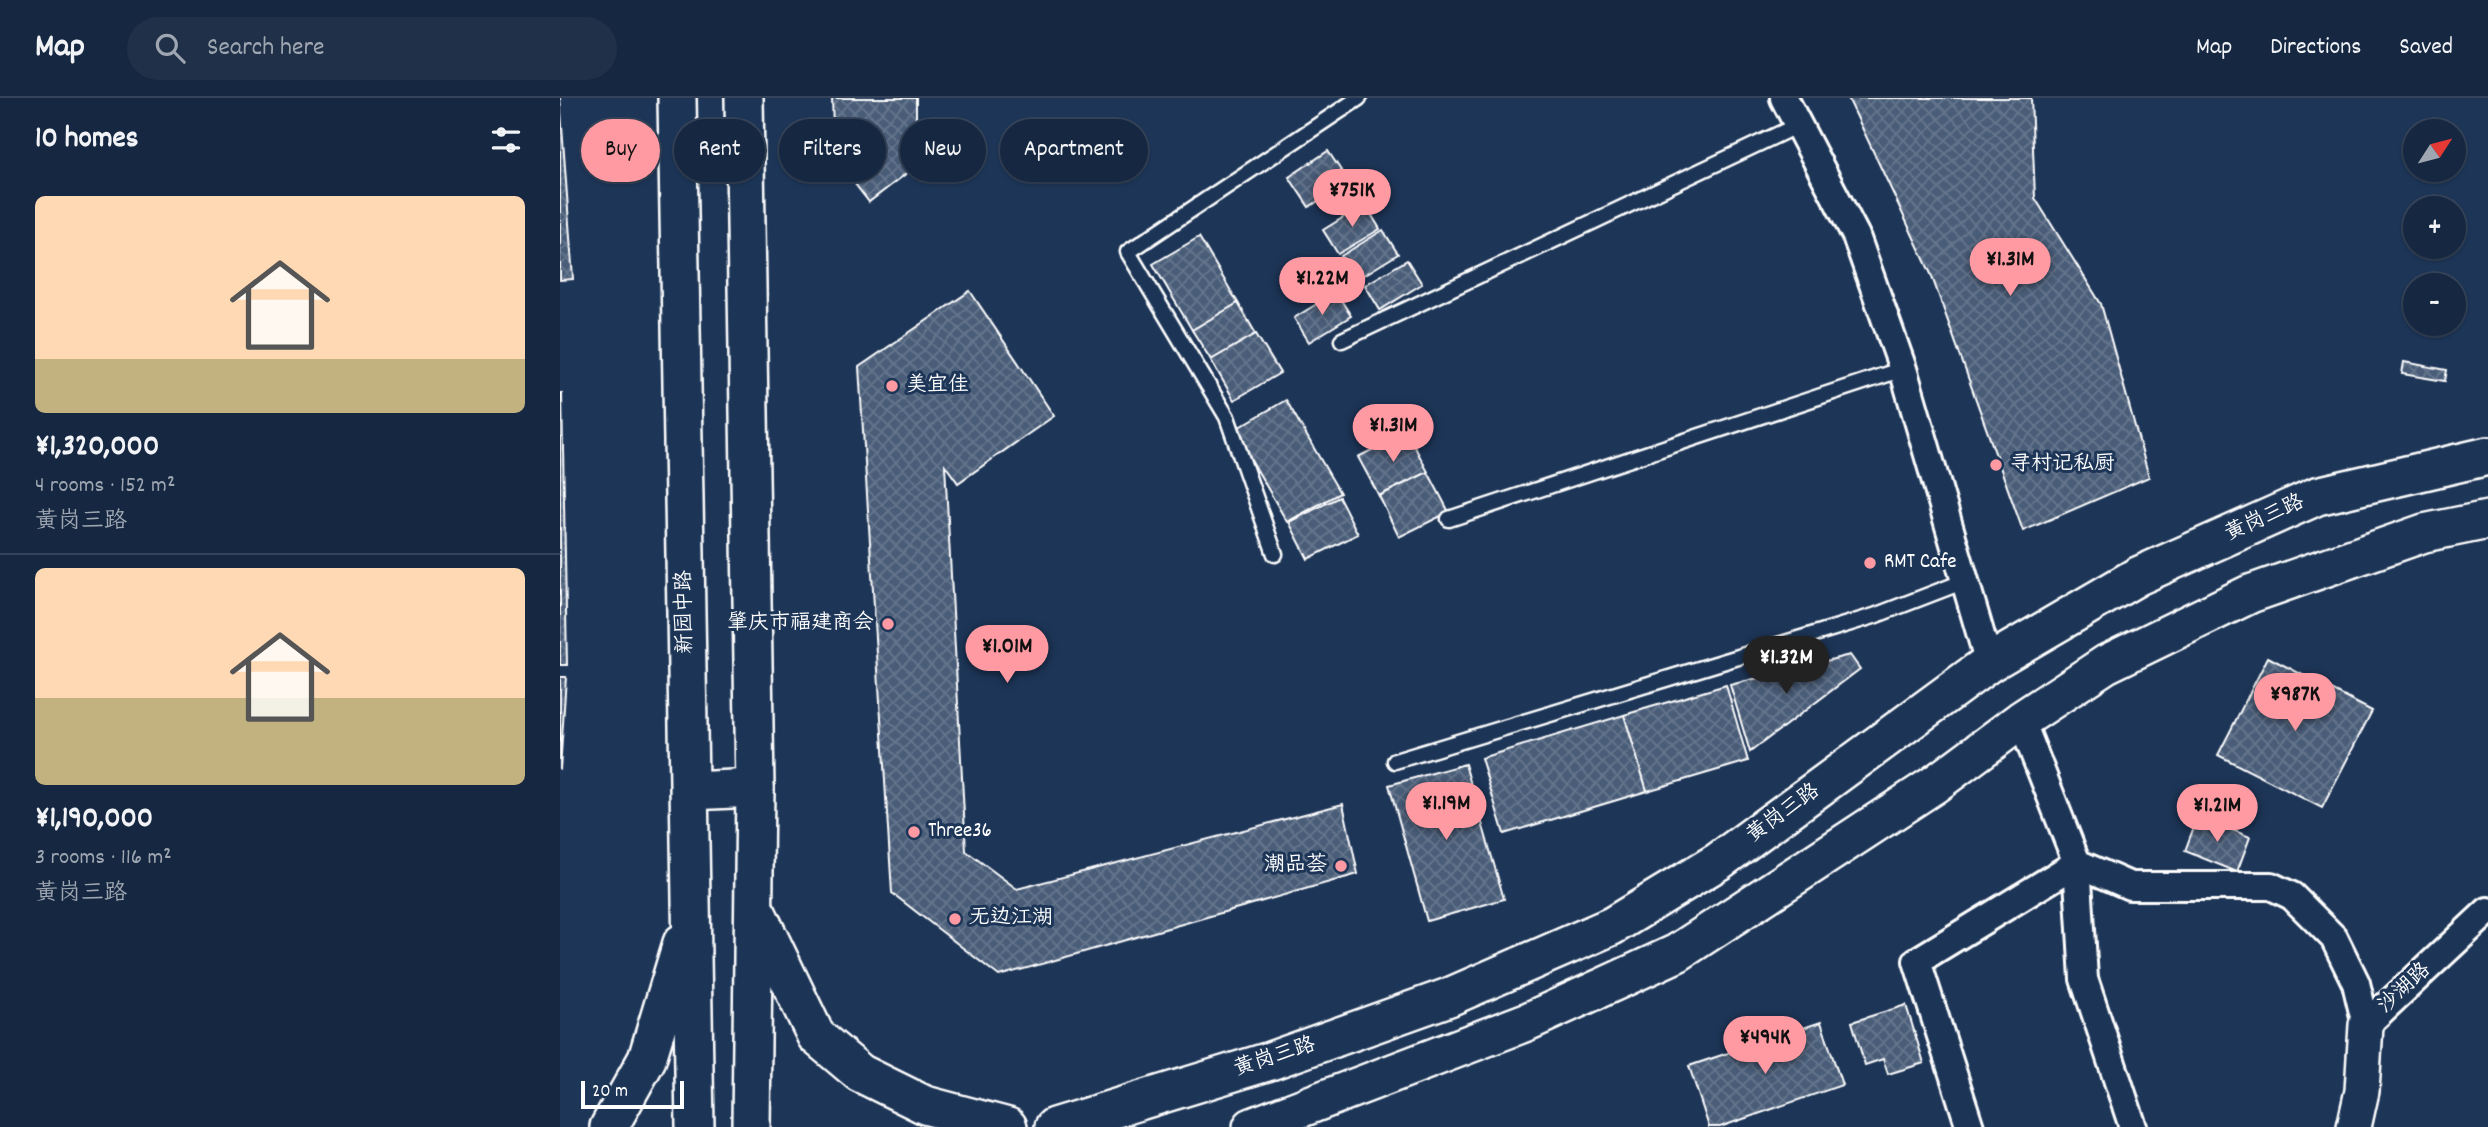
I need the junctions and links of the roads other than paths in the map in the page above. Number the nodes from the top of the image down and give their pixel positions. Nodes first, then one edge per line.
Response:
1 (677, 98) edge
2 (744, 98) edge
3 (1359, 98) edge
4 (1784, 98) edge
5 (1798, 125) junction
6 (1342, 340) dead end
7 (1903, 369) junction
8 (2488, 456) edge
9 (1449, 519) dead end
10 (2488, 520) edge
11 (1275, 554) dead end
12 (1965, 581) junction
13 (1990, 663) junction
14 (2021, 720) junction
15 (1395, 761) dead end
16 (755, 788) junction
17 (690, 791) junction
18 (2077, 863) junction
19 (755, 908) junction
20 (693, 909) junction
21 (2488, 911) edge
22 (2367, 1025) junction
23 (1127, 1116) edge
24 (609, 1127) edge
25 (695, 1127) edge
26 (751, 1127) edge
27 (1007, 1127) edge
28 (1054, 1127) edge
29 (1252, 1127) edge
30 (1970, 1127) edge
31 (2133, 1127) edge
32 (2354, 1127) edge

1 - 17 main road, 新园中路
2 - 16 main road
3 - 11 lane
4 - 5 street
5 - 6 lane
5 - 7 street
7 - 9 lane
7 - 12 street
8 - 13 main road, 黄岗三路
10 - 14 main road
12 - 13 street
12 - 15 lane
13 - 23 main road, 黄岗三路
14 - 18 street
14 - 29 main road
16 - 17 main road
16 - 19 main road
17 - 20 main road, 新园中路
18 - 22 street
18 - 30 street
18 - 31 street
19 - 26 main road
19 - 27 main road
20 - 24 main road
20 - 25 main road, 新园中路
21 - 22 street, 沙湖路
22 - 32 street, 沙湖路
23 - 28 main road, 黄岗三路

